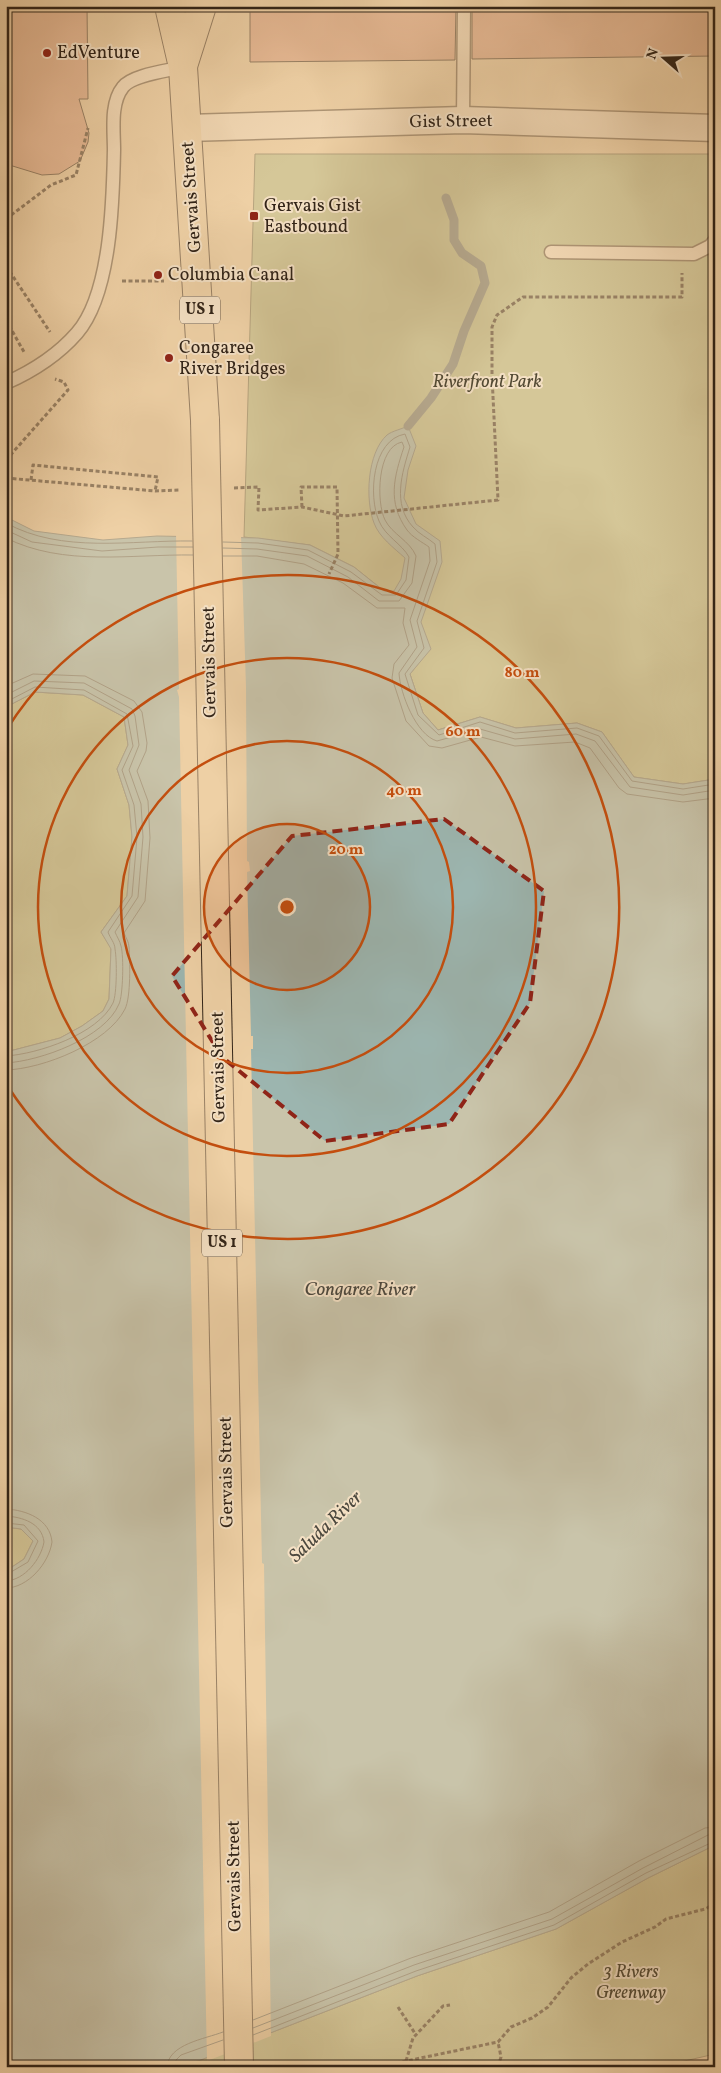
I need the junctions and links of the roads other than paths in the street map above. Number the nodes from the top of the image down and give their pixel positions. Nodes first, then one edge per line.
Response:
1 (169, 6) edge
2 (202, 6) edge
3 (464, 6) edge
4 (183, 67) junction
5 (463, 120) junction
6 (187, 128) junction
7 (715, 128) edge
8 (715, 240) edge
9 (551, 252) dead end
10 (6, 384) edge
11 (239, 2067) edge

1 - 4 main road, Gervais Street / US 1
2 - 4 main road, Gervais Street
3 - 5 lane
4 - 6 main road, Gervais Street / US 1
4 - 10 lane
5 - 6 street, Gist Street
5 - 7 street, Gist Street
6 - 11 main road, Gervais Street / US 1, bridge
8 - 9 lane

